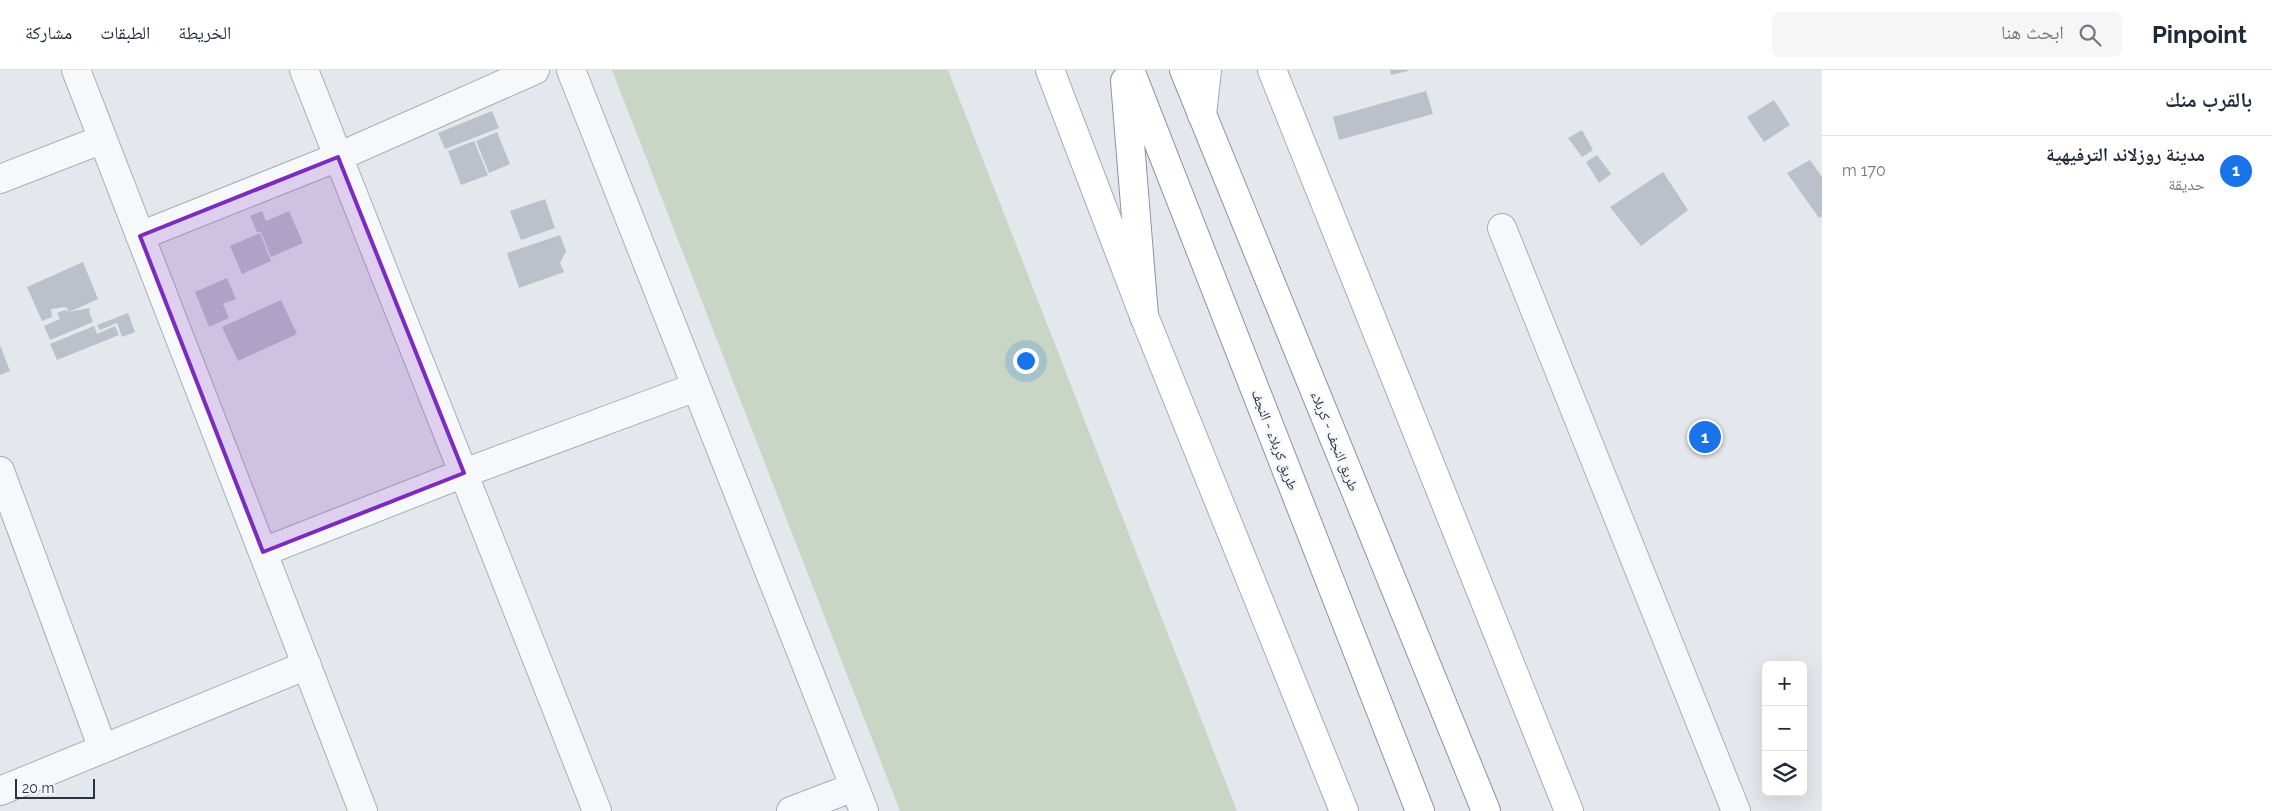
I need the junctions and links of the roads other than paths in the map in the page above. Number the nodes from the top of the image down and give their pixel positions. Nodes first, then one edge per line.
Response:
1 (76, 70) edge
2 (304, 70) edge
3 (534, 70) edge
4 (571, 70) edge
5 (1050, 70) edge
6 (1124, 70) edge
7 (1130, 70) edge
8 (1184, 70) edge
9 (1207, 70) edge
10 (1272, 70) edge
11 (1202, 115) junction
12 (102, 140) junction
13 (338, 157) junction
14 (0, 179) edge
15 (1502, 228) dead end
16 (140, 236) junction
17 (1144, 316) junction
18 (696, 387) junction
19 (0, 471) edge
20 (464, 473) junction
21 (263, 552) junction
22 (307, 666) junction
23 (103, 749) junction
24 (0, 791) edge
25 (859, 799) edge
26 (363, 811) edge
27 (597, 811) edge
28 (791, 811) edge
29 (1344, 811) edge
30 (1420, 811) edge
31 (1486, 811) edge
32 (1569, 811) edge
33 (1736, 811) edge

1 - 12 street
2 - 13 street
3 - 13 street
4 - 18 street
5 - 17 main road
6 - 17 main road
7 - 30 main road, طريق کربلاء - النجف
8 - 11 main road, طريق النجف - کربلاء
9 - 11 main road
10 - 32 main road
11 - 31 main road, طريق النجف - کربلاء
12 - 14 street
12 - 16 street
13 - 16 street
13 - 20 street
15 - 33 street
16 - 21 street
17 - 29 main road
18 - 20 street
18 - 25 street
19 - 23 street
20 - 21 street
20 - 27 street
21 - 22 street
22 - 23 street
22 - 26 street
23 - 24 street
25 - 28 street

